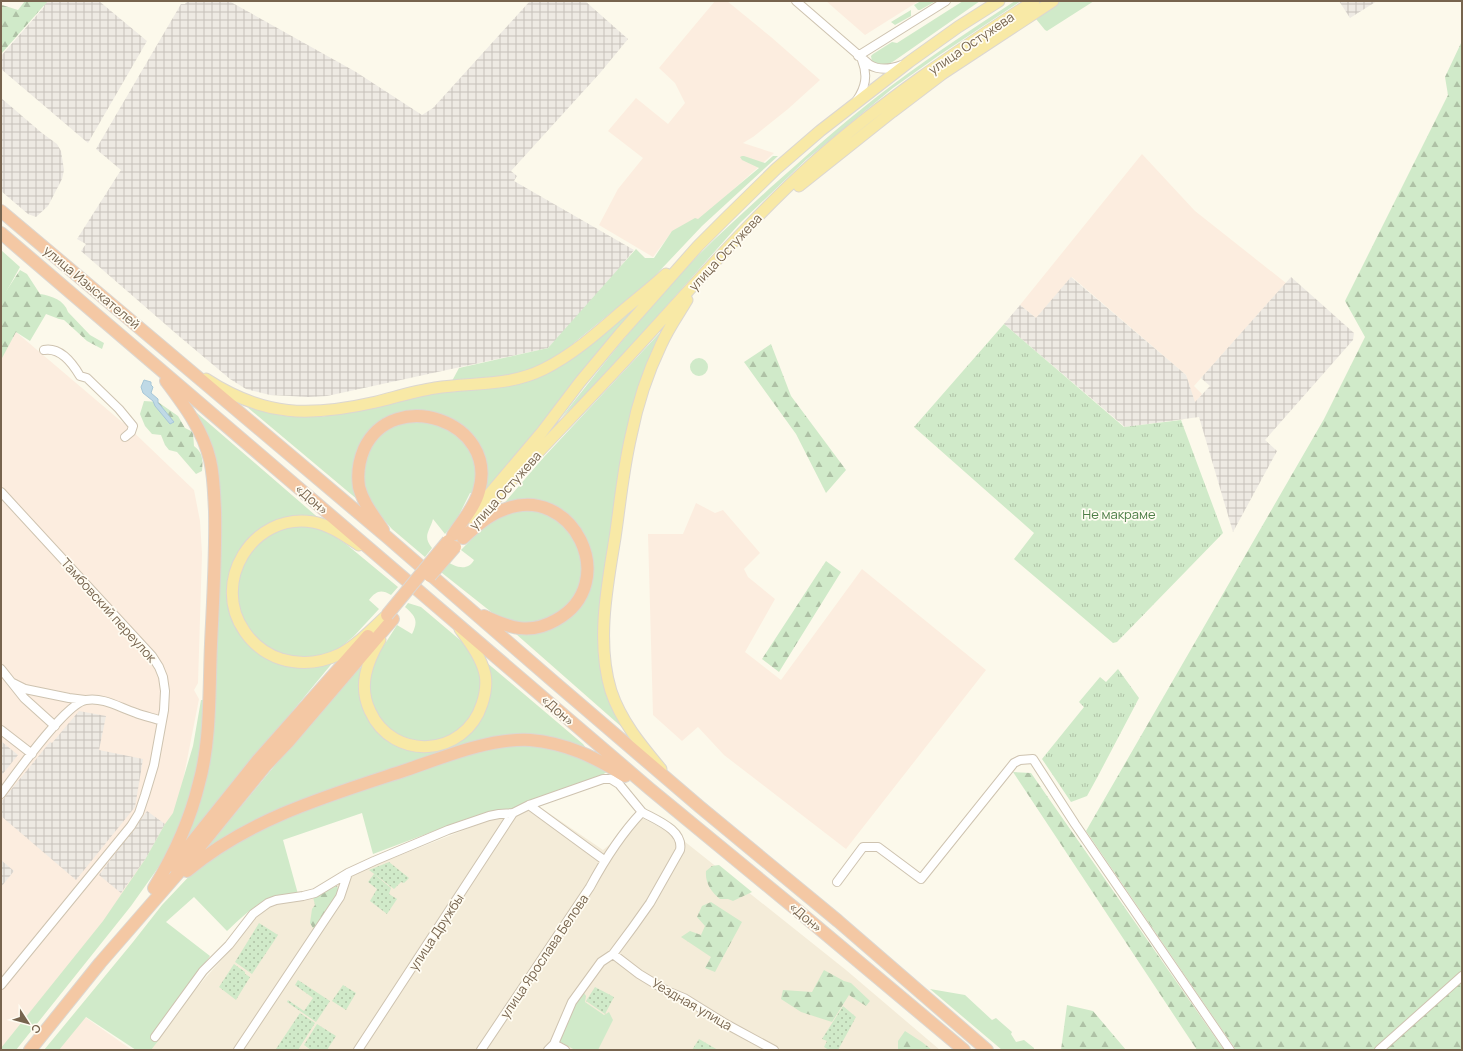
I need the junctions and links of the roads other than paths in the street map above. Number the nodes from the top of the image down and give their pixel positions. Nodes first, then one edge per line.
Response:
1 (796, 1) edge
2 (946, 1) edge
3 (1000, 1) edge
4 (1034, 1) edge
5 (1053, 1) edge
6 (860, 58) junction
7 (909, 62) junction
8 (852, 107) junction
9 (1, 212) edge
10 (743, 232) junction
11 (1, 233) edge
12 (698, 246) junction
13 (705, 273) junction
14 (44, 350) dead end
15 (182, 363) junction
16 (155, 366) junction
17 (126, 437) dead end
18 (1, 492) edge
19 (387, 537) junction
20 (455, 540) junction
21 (375, 554) junction
22 (467, 606) junction
23 (390, 617) junction
24 (454, 621) junction
25 (1, 669) edge
26 (11, 681) junction
27 (86, 700) junction
28 (162, 721) junction
29 (55, 726) junction
30 (1, 730) edge
31 (32, 754) junction
32 (670, 780) junction
33 (650, 789) junction
34 (1, 794) edge
35 (529, 805) junction
36 (642, 812) junction
37 (513, 813) junction
38 (604, 860) junction
39 (348, 873) junction
40 (837, 882) dead end
41 (158, 891) junction
42 (613, 954) junction
43 (1462, 976) edge
44 (1, 986) edge
45 (155, 1037) dead end
46 (551, 1047) edge
47 (30, 1050) edge
48 (238, 1050) edge
49 (358, 1050) edge
50 (481, 1050) edge
51 (565, 1050) edge
52 (774, 1050) edge
53 (964, 1050) edge
54 (987, 1050) edge
55 (1230, 1050) edge
56 (1379, 1050) edge

1 - 6 street
2 - 6 street
3 - 7 main road, улица Остужева
4 - 10 main road, улица Остужева
5 - 10 main road
6 - 7 street
6 - 8 street
7 - 8 main road, улица Остужева
8 - 12 main road, улица Остужева
9 - 15 highway, улица Изыскателей
10 - 13 main road, улица Остужева
11 - 16 highway, улица Изыскателей
12 - 15 main road
12 - 20 main road, улица Остужева
13 - 20 main road, улица Остужева
13 - 32 main road
14 - 17 street
15 - 19 highway, «Дон»
16 - 21 highway, «Дон»
16 - 41 highway
18 - 28 street, Тамбовский переулок
19 - 20 highway
19 - 22 highway, «Дон»
20 - 22 highway
20 - 23 highway, bridge
21 - 23 main road
21 - 24 highway, «Дон»
22 - 32 highway, «Дон»
23 - 24 main road
23 - 41 highway
24 - 33 highway, «Дон»
25 - 26 street
26 - 27 street
26 - 29 street
27 - 28 street
27 - 29 street
28 - 44 street, Тамбовский переулок
29 - 31 street
30 - 31 street
31 - 34 street
32 - 54 highway, «Дон»
33 - 41 highway
33 - 53 highway, «Дон»
35 - 36 street
35 - 37 street
35 - 38 street
36 - 38 street, улица Ярослава Белова
36 - 42 street
37 - 39 street
37 - 49 street, улица Дружбы
38 - 50 street, улица Ярослава Белова
39 - 45 street
39 - 48 street
40 - 55 street
41 - 47 highway
42 - 46 street
42 - 52 street, Уездная улица
43 - 56 street
46 - 51 street

